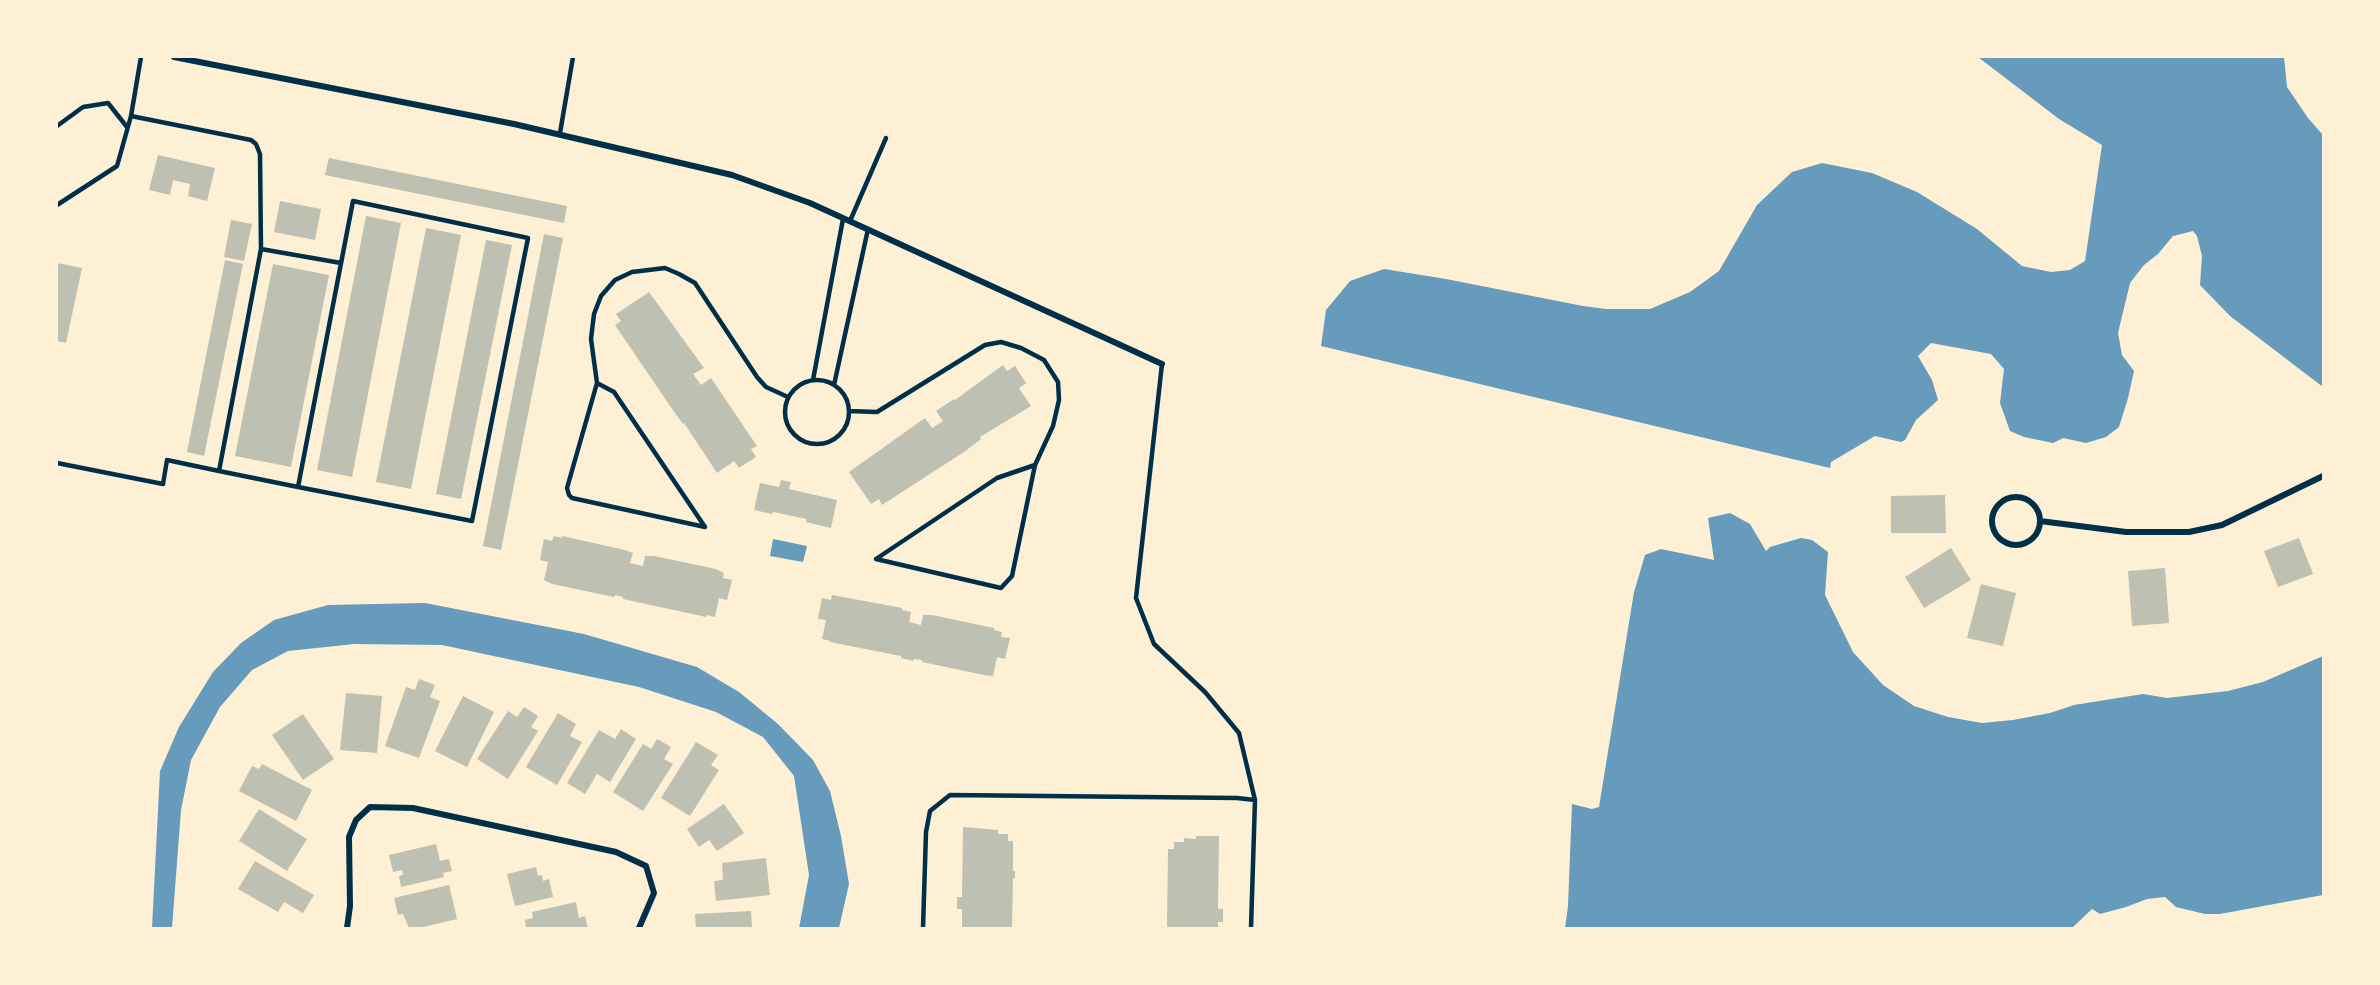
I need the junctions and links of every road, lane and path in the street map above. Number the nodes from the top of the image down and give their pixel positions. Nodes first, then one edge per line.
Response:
1 (141, 57) edge
2 (174, 57) edge
3 (573, 57) edge
4 (131, 117) junction
5 (57, 126) edge
6 (128, 128) junction
7 (560, 134) junction
8 (886, 138) dead end
9 (57, 205) edge
10 (847, 220) junction
11 (868, 229) junction
12 (261, 249) junction
13 (341, 263) junction
14 (1162, 364) joint
15 (813, 380) junction
16 (597, 383) junction
17 (834, 385) junction
18 (788, 397) junction
19 (849, 411) junction
20 (57, 463) edge
21 (1035, 465) junction
22 (219, 471) junction
23 (2323, 476) edge
24 (298, 487) junction
25 (2040, 521) junction
26 (1255, 800) junction
27 (347, 928) edge
28 (639, 928) edge
29 (923, 928) edge
30 (1251, 928) edge

1 - 4 lane
2 - 7 street
3 - 7 lane
4 - 6 lane
4 - 12 lane
5 - 6 lane
6 - 9 lane
7 - 10 street
8 - 10 lane
10 - 11 street
10 - 15 lane
11 - 14 street
11 - 17 lane
12 - 13 lane
12 - 22 lane
13 - 24 lane
13 - 24 lane
14 - 26 lane
15 - 17 lane
15 - 18 lane
16 - 16 lane
16 - 18 lane
17 - 19 lane
18 - 19 lane
19 - 21 lane
20 - 22 lane
21 - 21 lane
22 - 24 lane
23 - 25 street
25 - 25 street
26 - 29 lane
26 - 30 lane
27 - 28 street

